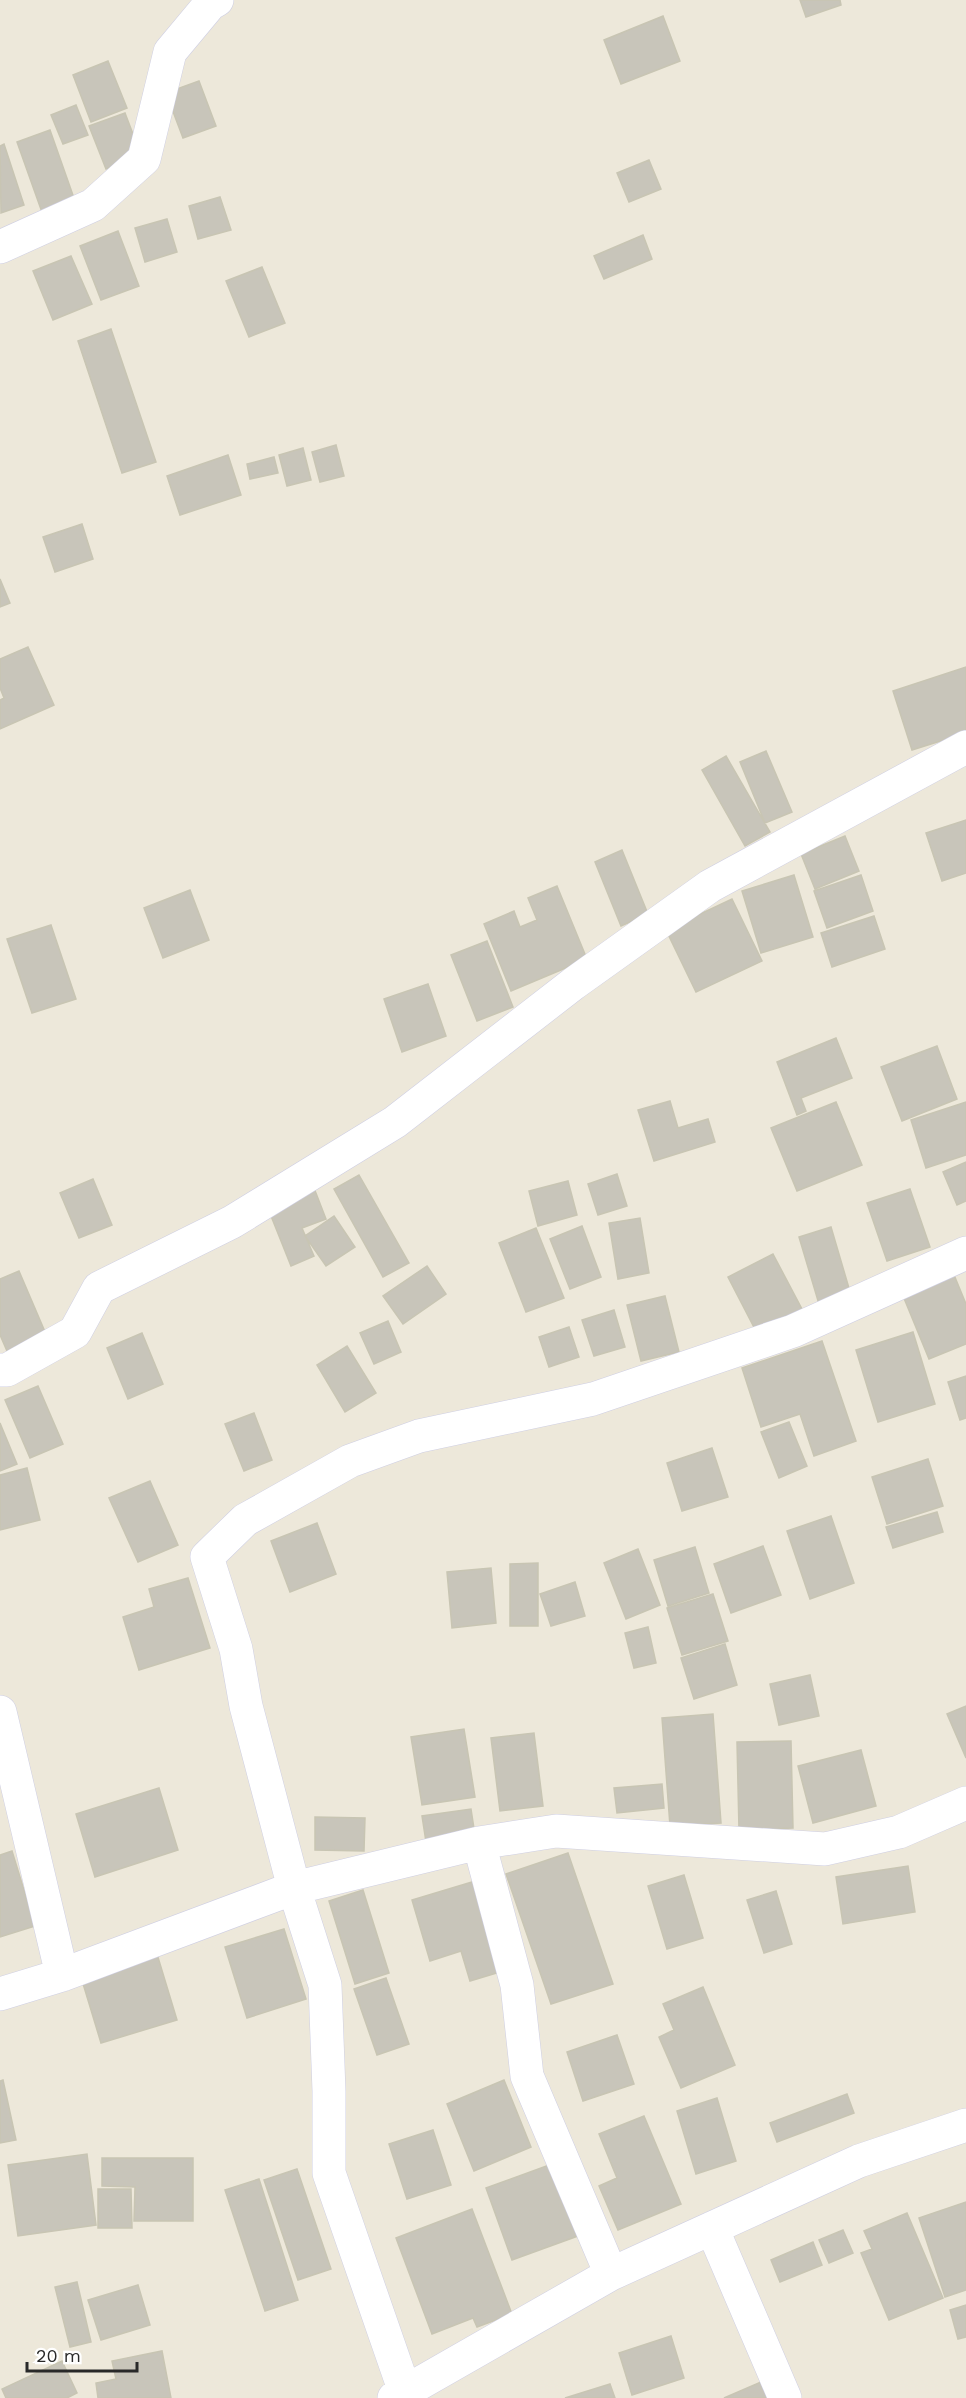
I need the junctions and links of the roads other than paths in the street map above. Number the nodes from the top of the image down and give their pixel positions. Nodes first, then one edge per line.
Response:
1 (217, 0) edge
2 (0, 247) edge
3 (966, 747) edge
4 (966, 1253) edge
5 (0, 1370) edge
6 (0, 1712) edge
7 (966, 1803) edge
8 (479, 1843) junction
9 (294, 1888) junction
10 (62, 1975) junction
11 (0, 1994) edge
12 (966, 2125) edge
13 (712, 2228) junction
14 (611, 2274) junction
15 (399, 2395) edge
16 (784, 2398) edge

1 - 2 street
3 - 5 street
4 - 9 street
6 - 10 street
7 - 8 street
8 - 9 street
8 - 14 street
9 - 10 street
9 - 15 street
10 - 11 street
12 - 13 street
13 - 14 street
13 - 16 street
14 - 15 street

